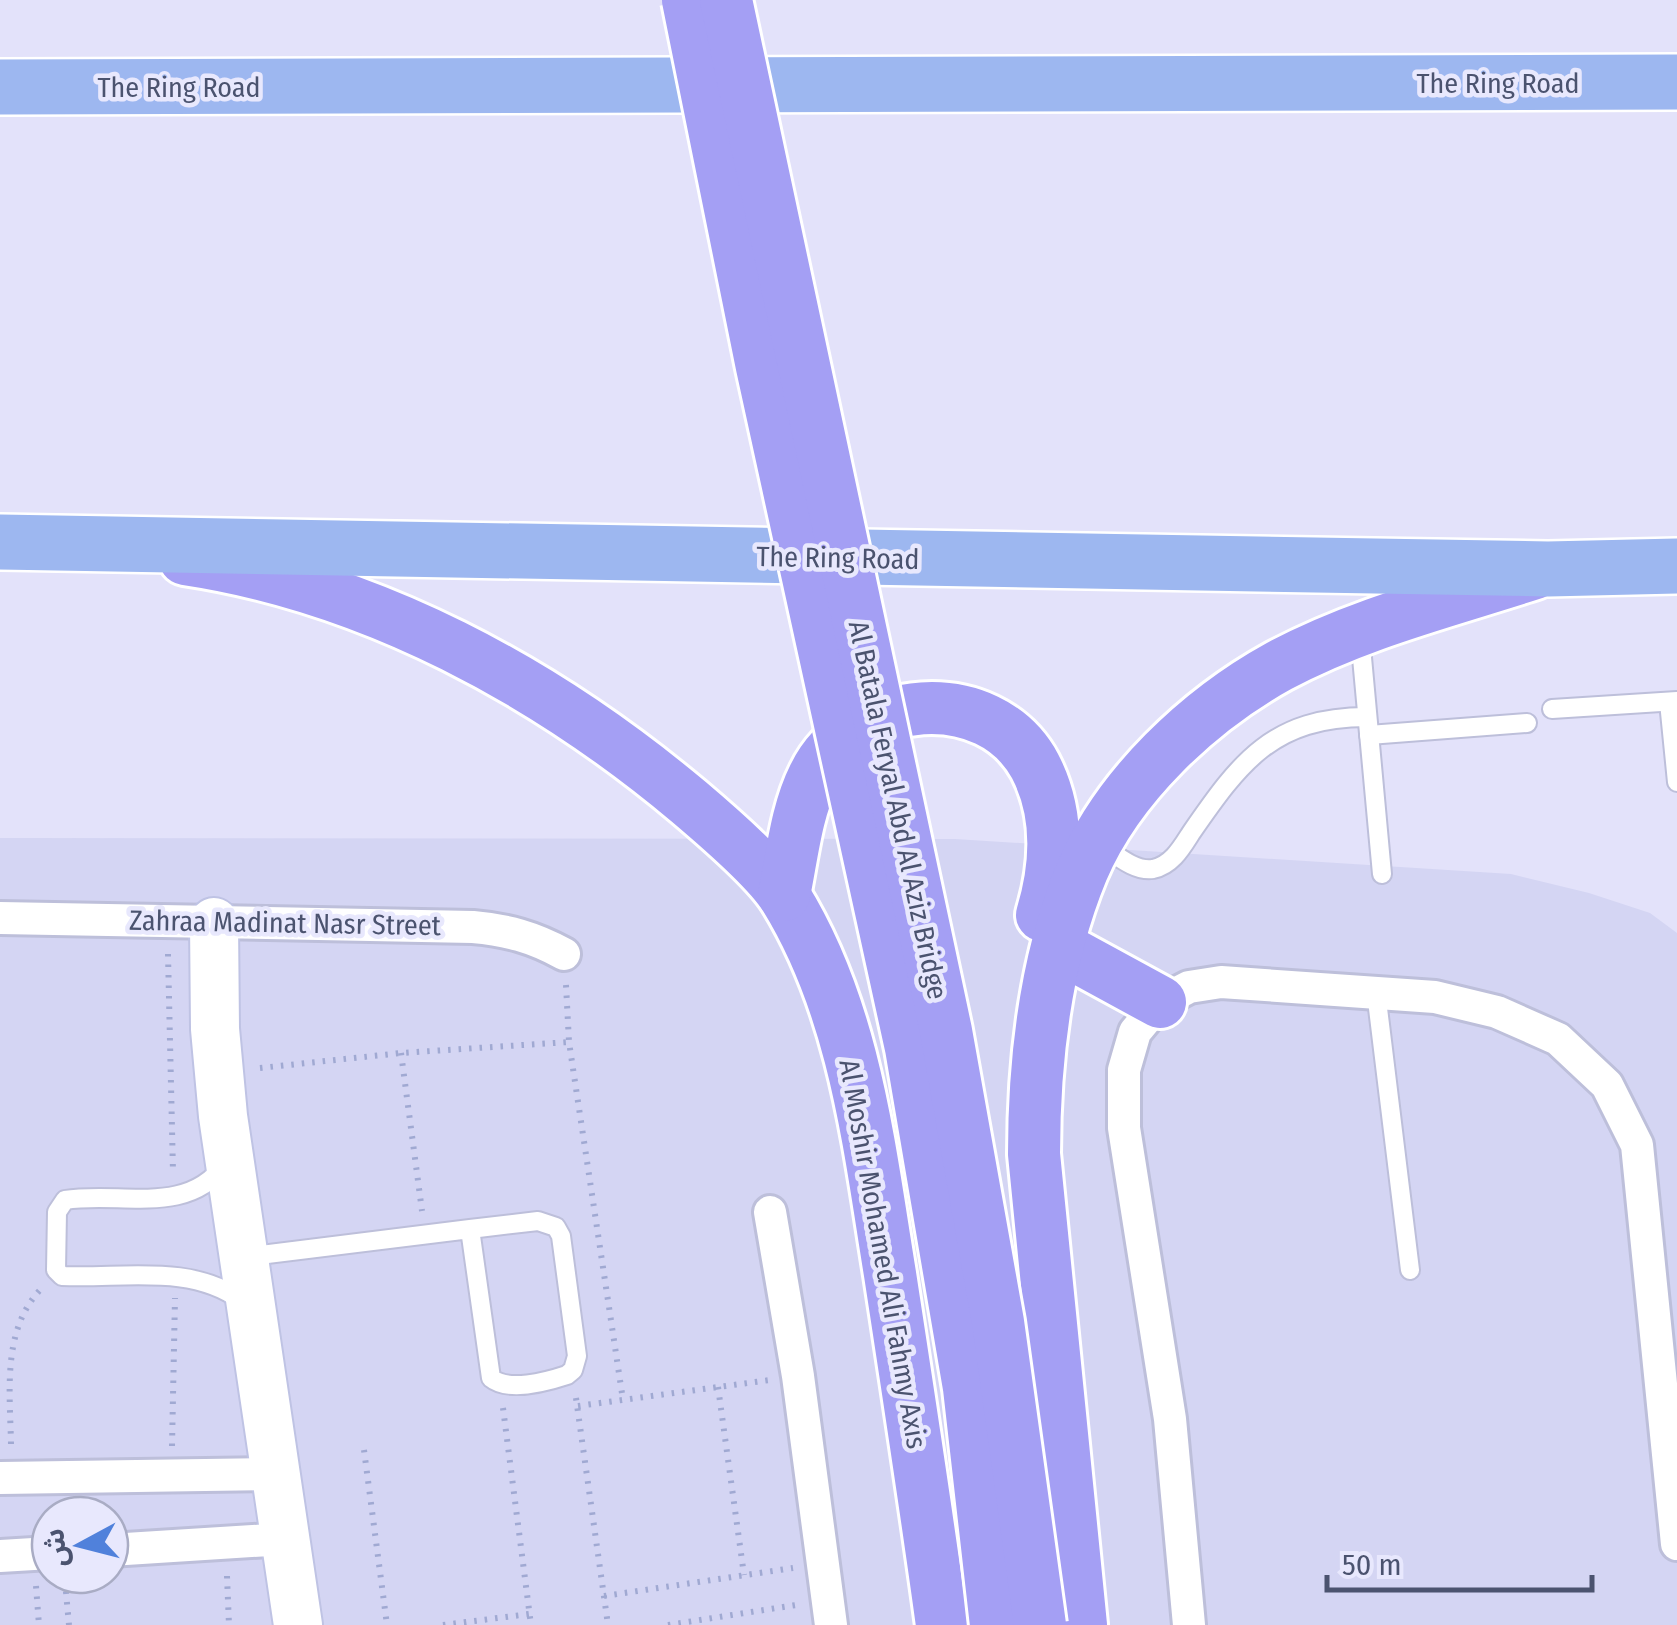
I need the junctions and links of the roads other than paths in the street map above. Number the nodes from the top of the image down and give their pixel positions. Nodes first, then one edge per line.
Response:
1 (688, 0) edge
2 (726, 0) edge
3 (1677, 82) edge
4 (0, 88) edge
5 (0, 542) edge
6 (104, 546) junction
7 (1677, 566) edge
8 (1548, 569) junction
9 (1360, 630) junction
10 (1673, 702) edge
11 (1552, 709) dead end
12 (1526, 723) dead end
13 (1368, 726) junction
14 (1677, 782) edge
15 (1097, 842) junction
16 (1382, 874) dead end
17 (784, 895) junction
18 (0, 918) edge
19 (191, 922) junction
20 (1059, 947) junction
21 (564, 954) road end
22 (1376, 992) junction
23 (1160, 1002) junction
24 (1034, 1154) junction
25 (228, 1159) junction
26 (770, 1212) dead end
27 (470, 1229) junction
28 (243, 1258) junction
29 (1410, 1270) dead end
30 (250, 1308) junction
31 (276, 1474) junction
32 (6, 1478) edge
33 (286, 1538) junction
34 (1677, 1544) edge
35 (130, 1549) edge
36 (30, 1554) edge
37 (0, 1556) edge
38 (830, 1612) edge
39 (298, 1625) edge
40 (942, 1625) edge
41 (996, 1625) edge
42 (1040, 1625) edge
43 (1080, 1625) edge
44 (1190, 1625) edge

1 - 41 main road, Al Batala Feryal Abd Al Aziz Bridge, bridge
2 - 42 main road, Al Batala Feryal Abd Al Aziz Bridge, bridge
3 - 4 highway, The Ring Road
5 - 6 highway, The Ring Road
6 - 8 highway, The Ring Road
6 - 17 main road, Al Moshir Mohamed Ali Fahmy Axis
7 - 8 highway, The Ring Road
8 - 9 main road
9 - 13 lane
9 - 15 main road
10 - 11 lane
10 - 14 lane
12 - 13 lane
13 - 15 lane
13 - 16 lane
15 - 20 main road
17 - 24 main road
17 - 40 main road, Al Moshir Mohamed Ali Fahmy Axis
18 - 19 street, Zahraa Madinat Nasr Street
19 - 21 street, Zahraa Madinat Nasr Street
19 - 25 street
20 - 23 main road
20 - 24 main road
22 - 23 street
22 - 29 lane
22 - 34 street
23 - 44 street
24 - 43 main road
25 - 28 street
25 - 30 lane
26 - 38 street
27 - 27 lane
27 - 28 lane
28 - 30 street
30 - 31 street
31 - 32 street
31 - 33 street
33 - 35 street
33 - 39 street
36 - 37 street

